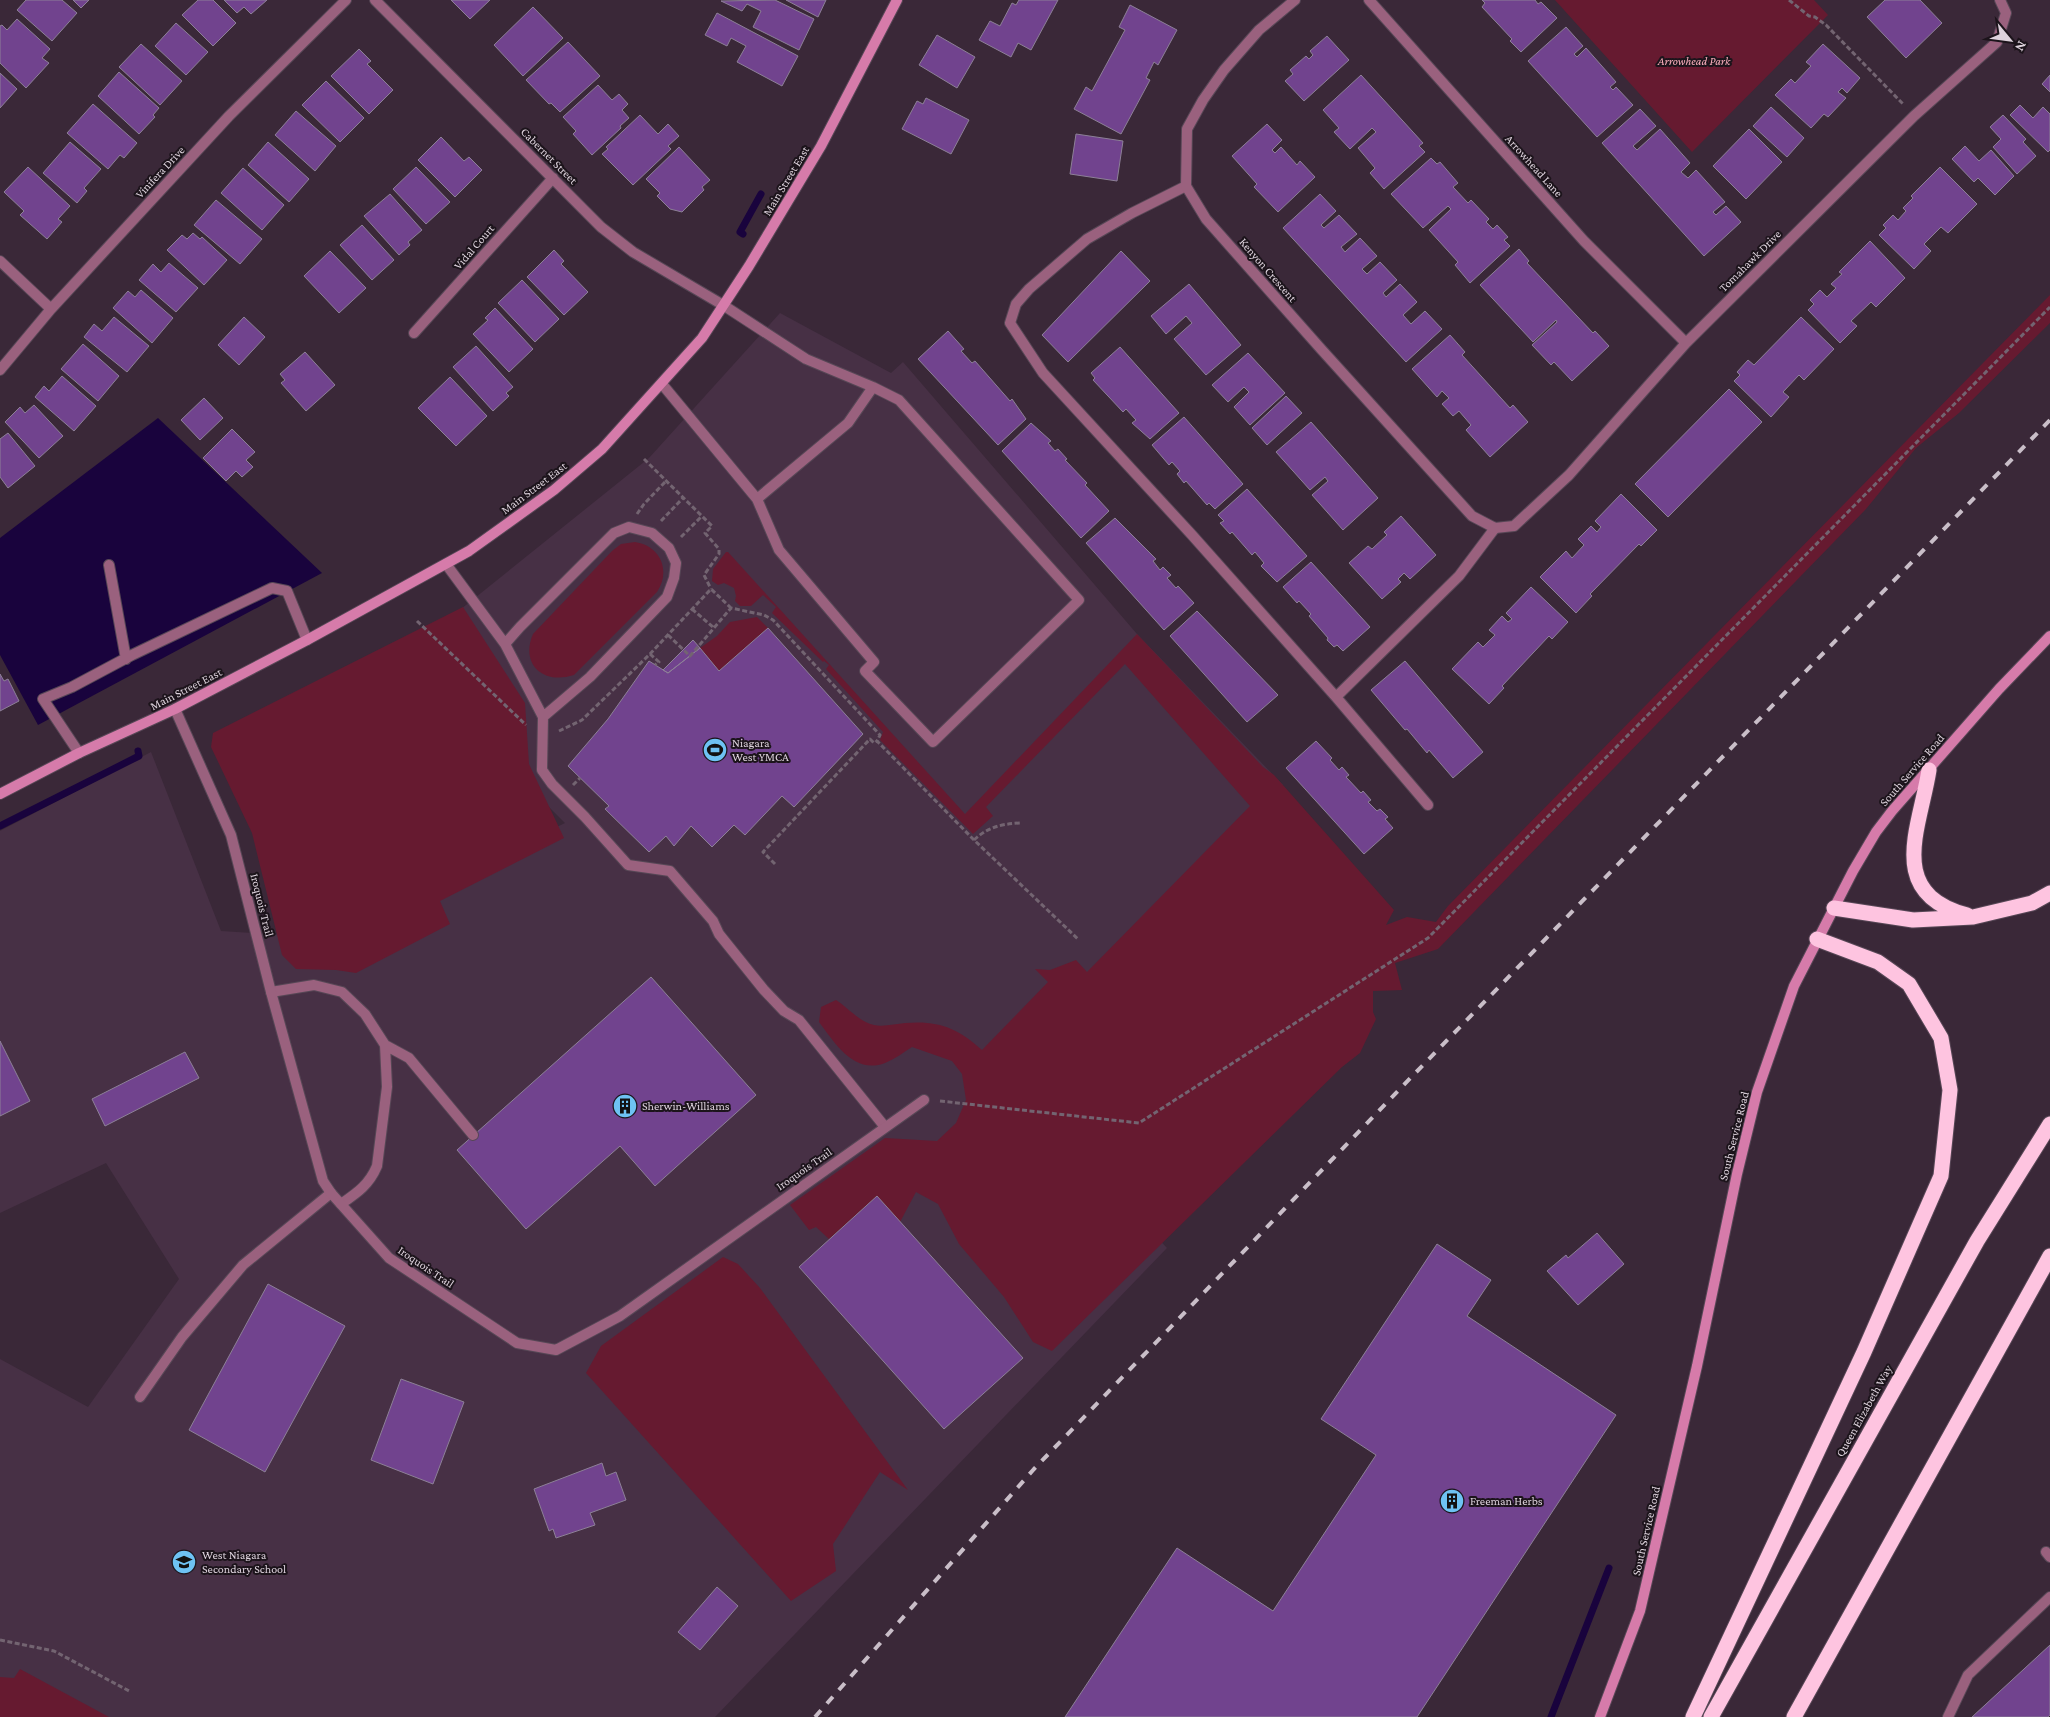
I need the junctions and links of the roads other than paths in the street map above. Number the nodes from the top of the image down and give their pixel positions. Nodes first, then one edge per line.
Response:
1 (346, 0) edge
2 (375, 0) edge
3 (897, 0) edge
4 (1295, 0) edge
5 (1369, 0) edge
6 (2000, 0) edge
7 (553, 178) junction
8 (1186, 186) junction
9 (0, 261) edge
10 (724, 305) junction
11 (51, 309) junction
12 (414, 333) dead end
13 (1686, 343) junction
14 (0, 370) edge
15 (662, 384) junction
16 (873, 387) junction
17 (757, 499) junction
18 (1495, 528) junction
19 (446, 564) junction
20 (110, 565) dead end
21 (2050, 636) edge
22 (307, 640) junction
23 (505, 644) junction
24 (126, 659) junction
25 (1336, 697) junction
26 (175, 709) junction
27 (542, 718) junction
28 (79, 754) junction
29 (1929, 770) junction
30 (0, 794) edge
31 (1428, 805) dead end
32 (2050, 893) edge
33 (1834, 908) junction
34 (1973, 917) junction
35 (1817, 939) junction
36 (271, 992) junction
37 (384, 1045) junction
38 (924, 1100) road end
39 (2050, 1124) edge
40 (885, 1127) junction
41 (473, 1135) dead end
42 (331, 1193) junction
43 (341, 1204) junction
44 (2050, 1256) edge
45 (140, 1397) dead end
46 (2050, 1597) edge
47 (1600, 1717) edge
48 (1693, 1717) edge
49 (1711, 1717) edge
50 (1794, 1717) edge
51 (1948, 1717) edge

1 - 11 street, Vinifera Drive
2 - 7 street, Cabernet Street
3 - 10 main road, Main Street East
4 - 8 street
5 - 13 street, Arrowhead Lane
6 - 13 street, Tomahawk Drive
7 - 10 street, Cabernet Street
7 - 12 street, Vidal Court
8 - 18 street, Kenyon Crescent
8 - 25 street
9 - 11 street
10 - 15 main road, Main Street East
10 - 16 street, Cabernet Street
11 - 14 street, Vinifera Drive
13 - 18 street, Tomahawk Drive
15 - 17 street
15 - 19 main road, Main Street East
16 - 17 street
16 - 17 street, Cabernet Street
18 - 25 street
19 - 22 main road, Main Street East
19 - 23 street
20 - 24 street
21 - 29 main road, South Service Road
22 - 24 street
22 - 26 main road, Main Street East
23 - 27 street
23 - 27 street
24 - 28 street
25 - 31 street
26 - 28 main road, Main Street East
26 - 36 street, Iroquois Trail
27 - 40 street
28 - 30 main road, Main Street East
29 - 33 main road, South Service Road
29 - 34 highway
32 - 34 highway
33 - 34 highway
33 - 35 main road, South Service Road
35 - 47 main road, South Service Road
35 - 48 highway
36 - 37 street
36 - 42 street, Iroquois Trail
37 - 41 street
37 - 43 street
38 - 40 street, Iroquois Trail
39 - 49 highway, Queen Elizabeth Way
40 - 43 street, Iroquois Trail
42 - 43 street, Iroquois Trail
42 - 45 street
44 - 50 highway
46 - 51 street

